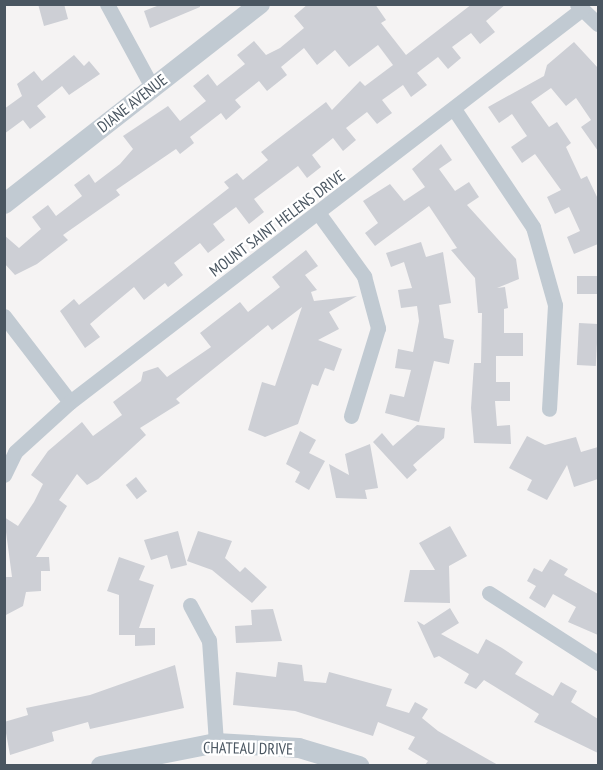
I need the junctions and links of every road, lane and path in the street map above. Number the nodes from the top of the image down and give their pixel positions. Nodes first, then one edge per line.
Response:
1 (107, 4) edge
2 (260, 4) edge
3 (579, 7) edge
4 (598, 24) edge
5 (152, 87) junction
6 (454, 109) junction
7 (4, 204) edge
8 (319, 214) junction
9 (4, 316) edge
10 (70, 402) junction
11 (549, 408) dead end
12 (351, 416) dead end
13 (4, 475) edge
14 (489, 592) dead end
15 (190, 604) dead end
16 (598, 663) edge
17 (216, 743) junction
18 (101, 765) edge
19 (359, 765) edge

1 - 5 street
2 - 5 street, DIANE AVENUE
3 - 4 street
3 - 6 street, MOUNT SAINT HELENS DRIVE
5 - 7 street, DIANE AVENUE
6 - 8 street, MOUNT SAINT HELENS DRIVE
6 - 11 street
8 - 10 street, MOUNT SAINT HELENS DRIVE
8 - 12 street
9 - 10 street
10 - 13 street, MOUNT SAINT HELENS DRIVE
14 - 16 street
15 - 17 street
17 - 18 street, CHATEAU DRIVE
17 - 19 street, CHATEAU DRIVE

